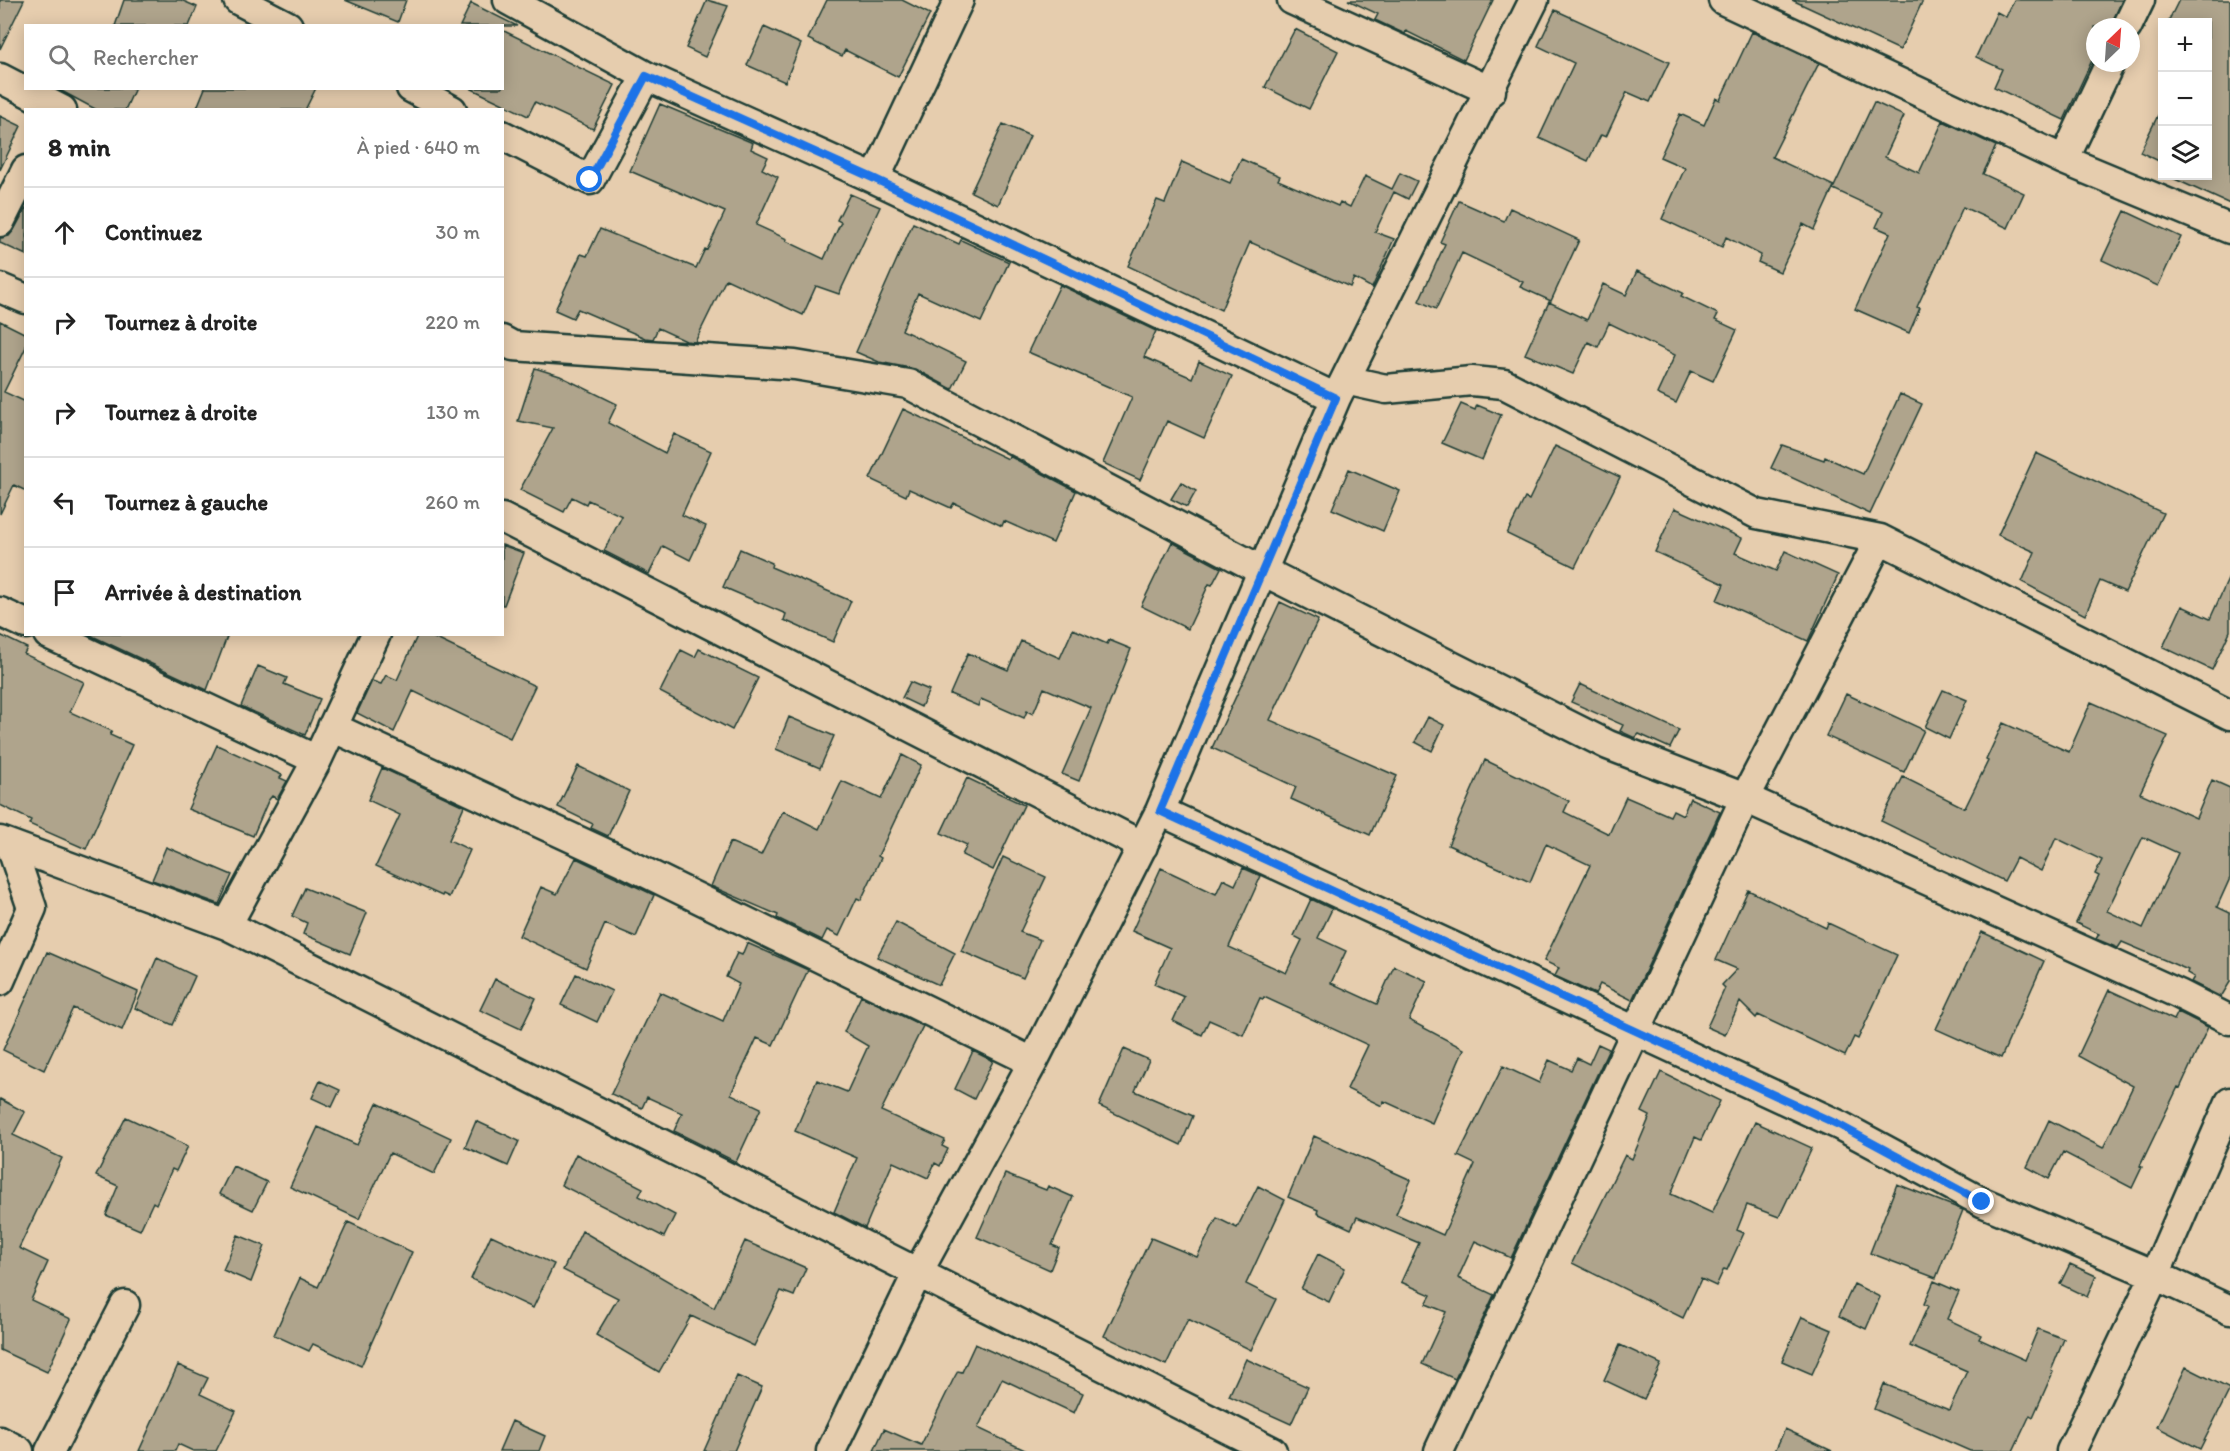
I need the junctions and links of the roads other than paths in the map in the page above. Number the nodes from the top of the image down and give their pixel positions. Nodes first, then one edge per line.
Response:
1 (238, 0) edge
2 (508, 0) edge
3 (959, 0) edge
4 (1292, 0) edge
5 (1534, 0) edge
6 (1724, 0) edge
7 (2140, 0) edge
8 (2131, 18) edge
9 (284, 24) edge
10 (2106, 72) edge
11 (646, 76) junction
12 (0, 78) edge
13 (415, 90) edge
14 (1491, 91) junction
15 (58, 108) edge
16 (448, 108) edge
17 (504, 136) edge
18 (2064, 160) junction
19 (24, 174) edge
20 (875, 179) junction
21 (0, 222) edge
22 (2230, 229) edge
23 (0, 288) edge
24 (24, 298) edge
25 (506, 351) edge
26 (1341, 389) junction
27 (504, 519) edge
28 (1880, 539) junction
29 (1261, 570) junction
30 (0, 612) edge
31 (24, 623) edge
32 (52, 636) edge
33 (374, 636) edge
34 (2230, 715) edge
35 (332, 727) junction
36 (317, 760) junction
37 (1745, 798) junction
38 (1160, 811) junction
39 (6, 844) edge
40 (1143, 846) junction
41 (227, 925) junction
42 (0, 981) edge
43 (2230, 1020) edge
44 (1634, 1030) junction
45 (1033, 1062) junction
46 (2230, 1102) edge
47 (917, 1274) junction
48 (2155, 1275) junction
49 (125, 1305) dead end
50 (2230, 1310) edge
51 (0, 1441) edge
52 (19, 1451) edge
53 (50, 1451) edge
54 (831, 1451) edge
55 (1272, 1451) edge
56 (1439, 1451) edge
57 (2071, 1451) edge

1 - 9 street
2 - 11 street
3 - 20 street
4 - 14 street
5 - 14 street
6 - 18 street
7 - 8 street
10 - 18 street
11 - 17 street
11 - 20 street
12 - 15 street
13 - 16 street
14 - 26 street
18 - 22 street
19 - 21 street
20 - 26 street
23 - 24 street
25 - 29 street
26 - 28 street
26 - 29 street
27 - 40 street
28 - 34 street
28 - 37 street
29 - 37 street
29 - 38 street
30 - 31 street
32 - 36 street
33 - 35 street
35 - 36 street
35 - 45 street
36 - 41 street
37 - 43 street
37 - 44 street
38 - 40 street
38 - 44 street
39 - 41 street
39 - 42 street
40 - 45 street
41 - 47 street
44 - 48 street
44 - 56 street
45 - 47 street
46 - 48 street
47 - 54 street
47 - 55 street
48 - 50 street
48 - 57 street
49 - 53 street
51 - 52 street

